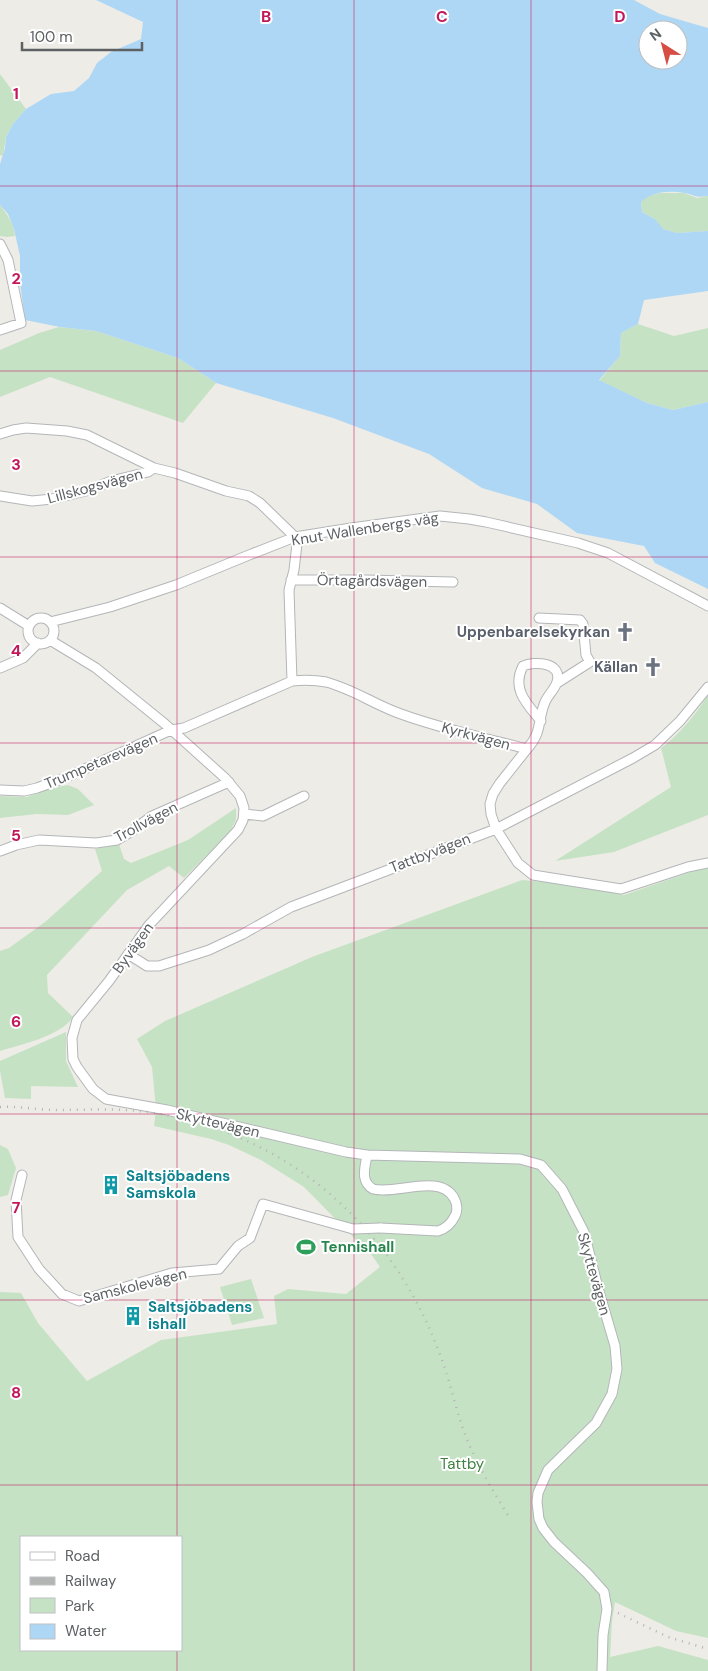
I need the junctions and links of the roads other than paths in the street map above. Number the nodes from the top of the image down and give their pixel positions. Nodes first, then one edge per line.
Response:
1 (0, 244) edge
2 (0, 330) edge
3 (0, 434) edge
4 (154, 468) junction
5 (0, 496) edge
6 (294, 538) junction
7 (292, 580) junction
8 (453, 582) dead end
9 (708, 605) edge
10 (0, 608) edge
11 (539, 618) dead end
12 (50, 622) junction
13 (30, 626) junction
14 (50, 640) junction
15 (38, 643) junction
16 (0, 668) edge
17 (292, 681) junction
18 (557, 683) junction
19 (708, 687) edge
20 (541, 721) junction
21 (171, 730) junction
22 (527, 749) junction
23 (229, 782) junction
24 (0, 790) edge
25 (304, 796) dead end
26 (244, 814) junction
27 (496, 828) junction
28 (0, 851) edge
29 (708, 863) edge
30 (128, 954) junction
31 (99, 1095) joint
32 (368, 1154) junction
33 (22, 1175) dead end
34 (602, 1671) edge

1 - 2 street
3 - 4 street
4 - 5 street, Lillskogsvägen
4 - 6 street, Lillskogsvägen
6 - 7 street
6 - 9 street, Knut Wallenbergs väg
6 - 12 street, Knut Wallenbergs väg
7 - 8 street, Örtagårdsvägen
7 - 17 street
10 - 13 street
11 - 18 street
12 - 13 street
12 - 14 street
13 - 15 street
14 - 15 street
14 - 21 street
15 - 16 street
17 - 21 street, Kyrkvägen
17 - 22 street, Kyrkvägen
18 - 20 street
18 - 20 street
19 - 27 street, Tattbyvägen
20 - 22 street
21 - 23 street
21 - 24 street, Trumpetarevägen
22 - 27 street, Kyrkvägen
23 - 26 street
23 - 28 street, Trollvägen
25 - 26 street
26 - 30 street, Byvägen
27 - 29 street, Kyrkvägen
27 - 30 street, Tattbyvägen
30 - 31 street, Byvägen
31 - 32 street, Skyttevägen
32 - 33 street, Samskolevägen, bridge
32 - 34 street, Skyttevägen

